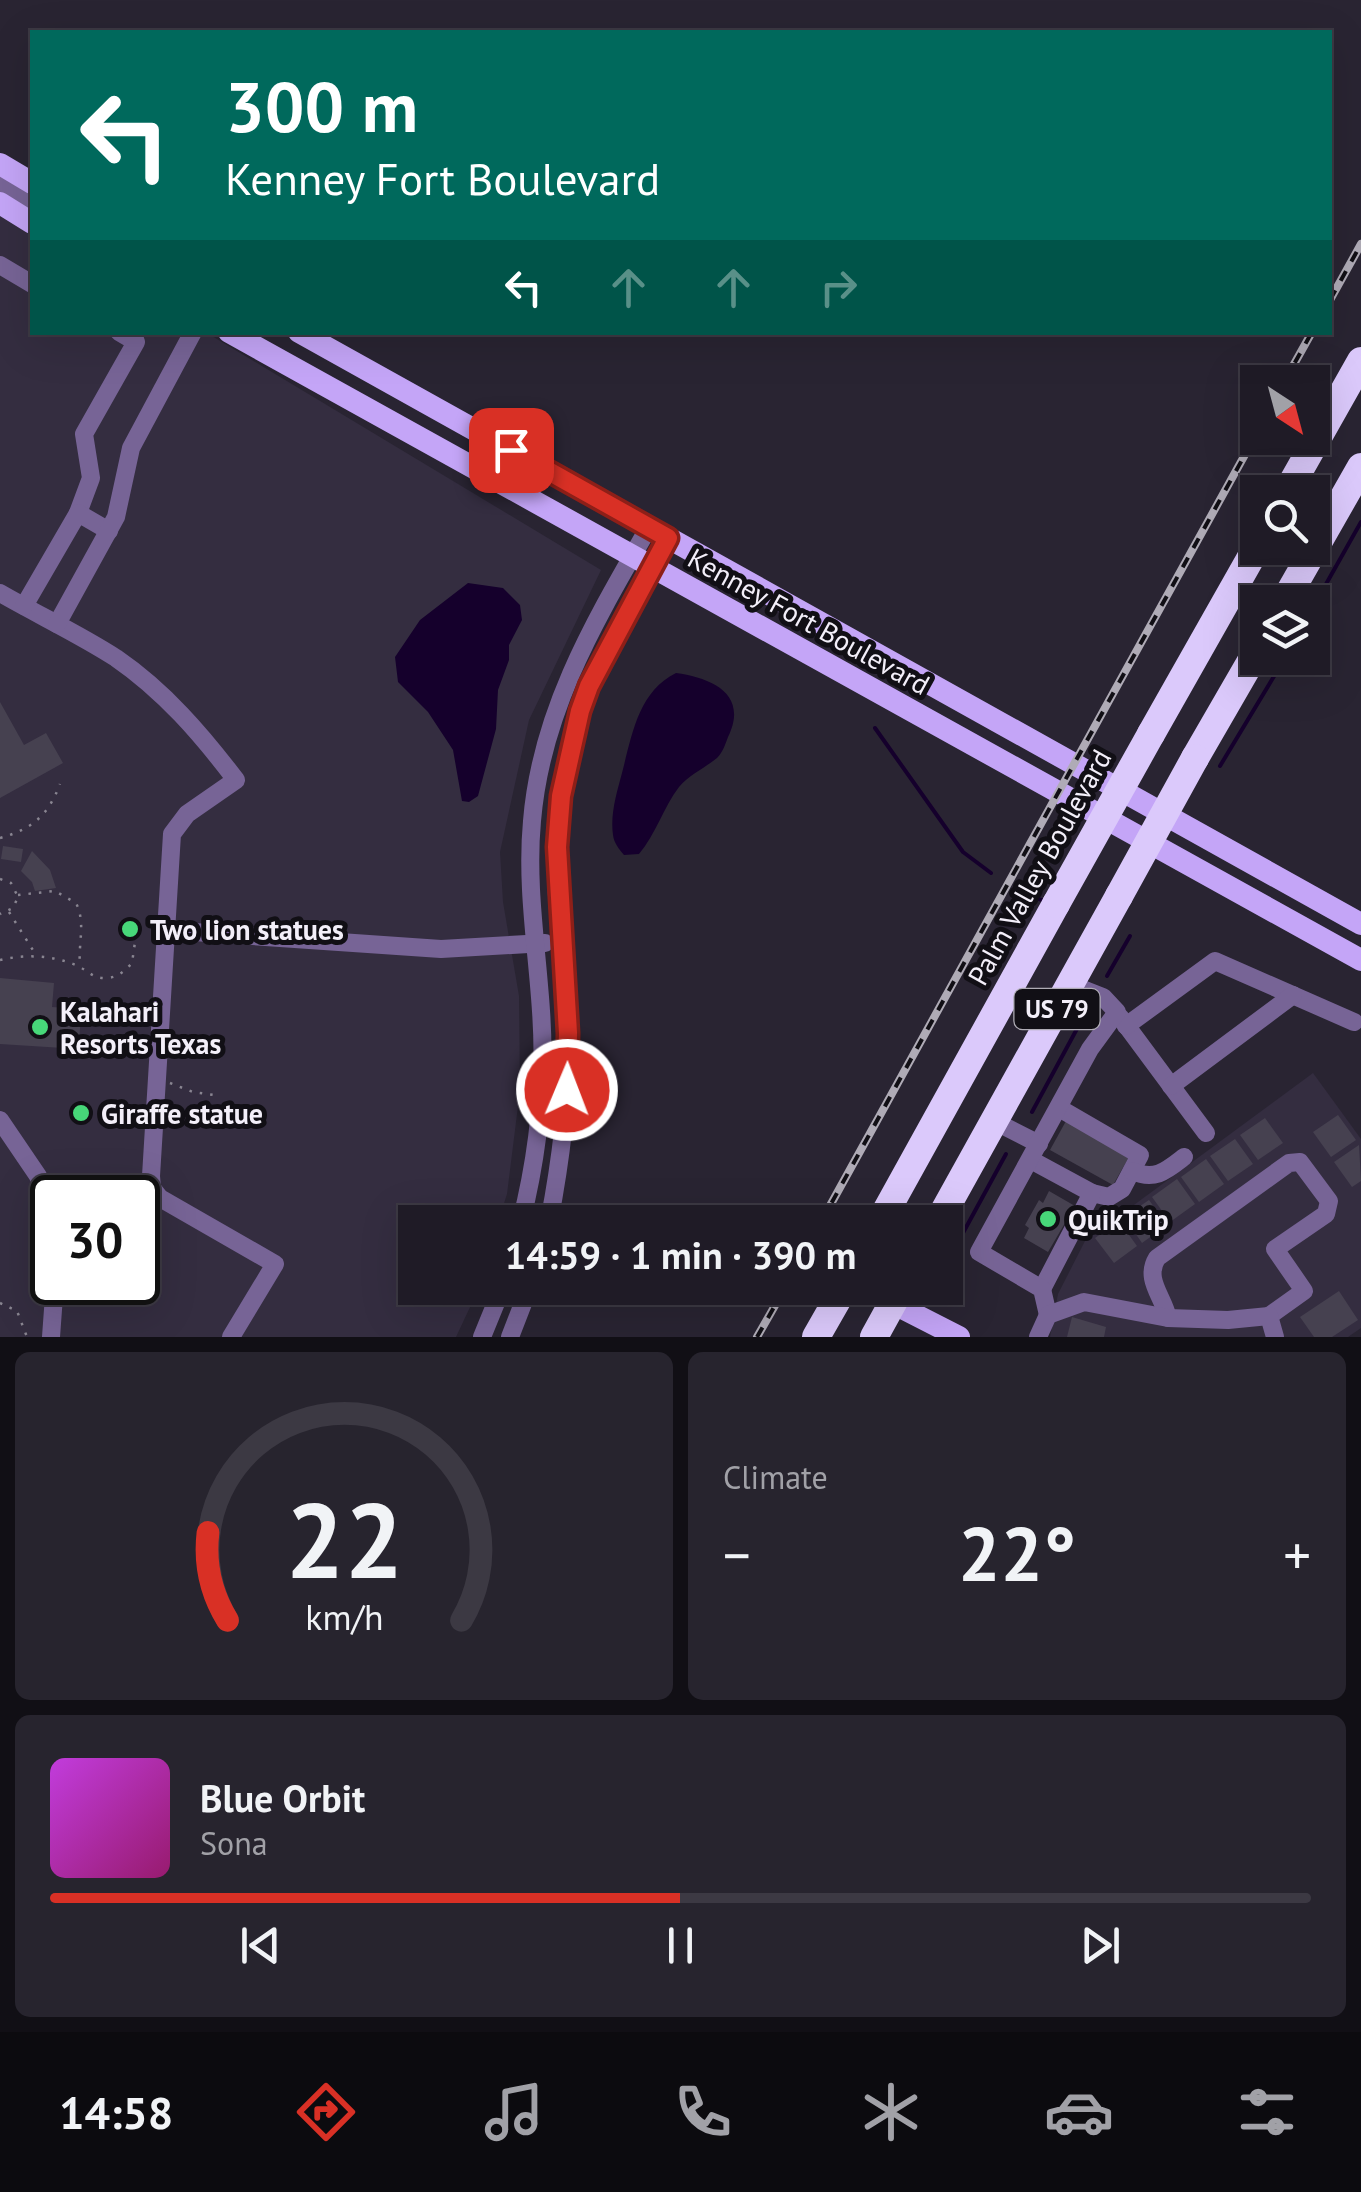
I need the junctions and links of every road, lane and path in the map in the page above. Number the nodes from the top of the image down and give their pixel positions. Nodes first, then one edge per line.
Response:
1 (0, 164) edge
2 (30, 182) edge
3 (0, 185) edge
4 (30, 200) edge
5 (0, 203) edge
6 (30, 221) edge
7 (0, 266) edge
8 (30, 283) edge
9 (124, 335) edge
10 (191, 335) edge
11 (234, 335) edge
12 (304, 335) edge
13 (1361, 361) edge
14 (1361, 467) edge
15 (1297, 475) edge
16 (78, 513) junction
17 (109, 531) junction
18 (659, 533) junction
19 (642, 563) junction
20 (1247, 565) edge
21 (1294, 585) edge
22 (0, 593) edge
23 (24, 606) junction
24 (57, 624) junction
25 (1243, 675) edge
26 (60, 784) dead end
27 (0, 838) edge
28 (0, 879) edge
29 (18, 895) junction
30 (9, 912) junction
31 (0, 914) edge
32 (1361, 924) edge
33 (145, 928) dead end
34 (165, 930) junction
35 (560, 941) junction
36 (536, 944) junction
37 (37, 956) junction
38 (0, 960) edge
39 (1361, 960) edge
40 (80, 967) junction
41 (1070, 984) junction
42 (1293, 995) junction
43 (1122, 1019) junction
44 (1354, 1022) dead end
45 (164, 1083) dead end
46 (1171, 1086) junction
47 (214, 1095) dead end
48 (1059, 1108) junction
49 (0, 1120) edge
50 (994, 1121) junction
51 (1206, 1133) dead end
52 (1035, 1152) junction
53 (1184, 1157) dead end
54 (1132, 1171) junction
55 (37, 1175) edge
56 (1092, 1193) junction
57 (525, 1205) edge
58 (551, 1205) edge
59 (889, 1205) edge
60 (947, 1205) edge
61 (1042, 1289) junction
62 (0, 1303) edge
63 (53, 1305) edge
64 (495, 1305) edge
65 (522, 1305) edge
66 (834, 1305) edge
67 (892, 1305) edge
68 (912, 1305) edge
69 (1048, 1315) junction
70 (1269, 1316) junction
71 (1168, 1318) junction
72 (27, 1337) edge
73 (50, 1337) edge
74 (231, 1337) edge
75 (482, 1337) edge
76 (510, 1337) edge
77 (816, 1337) edge
78 (874, 1337) edge
79 (959, 1337) edge
80 (1038, 1337) edge
81 (1274, 1337) edge

1 - 2 main road
3 - 4 street
5 - 6 main road
7 - 8 street
9 - 16 street
10 - 17 street
11 - 19 main road, Kenney Fort Boulevard
12 - 18 main road, Kenney Fort Boulevard
13 - 15 highway
14 - 21 highway
16 - 17 street
16 - 23 street
17 - 24 street
18 - 19 street
18 - 32 main road, Kenney Fort Boulevard
19 - 35 street
19 - 36 street
19 - 39 main road, Kenney Fort Boulevard
20 - 59 highway, Palm Valley Boulevard / US 79, bridge
22 - 23 street
23 - 24 street
24 - 34 street
25 - 41 highway, US 79, bridge
26 - 27 path
28 - 29 path
29 - 30 path
29 - 40 path
30 - 31 path
30 - 37 path
33 - 40 path
34 - 36 street
34 - 74 street
35 - 36 street
35 - 58 street
36 - 57 street
37 - 38 path
37 - 40 path
41 - 43 street
41 - 50 highway, US 79
42 - 43 street
42 - 44 street
42 - 46 street
43 - 46 street
43 - 48 street
45 - 47 path
46 - 51 street
48 - 52 street
48 - 54 street
49 - 55 street
50 - 52 street
50 - 60 highway, US 79
52 - 56 street
52 - 61 street
53 - 54 street
54 - 56 street
56 - 61 street
61 - 69 street
62 - 72 path
63 - 73 street
64 - 75 street
65 - 76 street
66 - 77 highway
67 - 78 highway
68 - 79 main road
69 - 71 street
69 - 80 street
70 - 71 street
70 - 71 street
70 - 81 street

